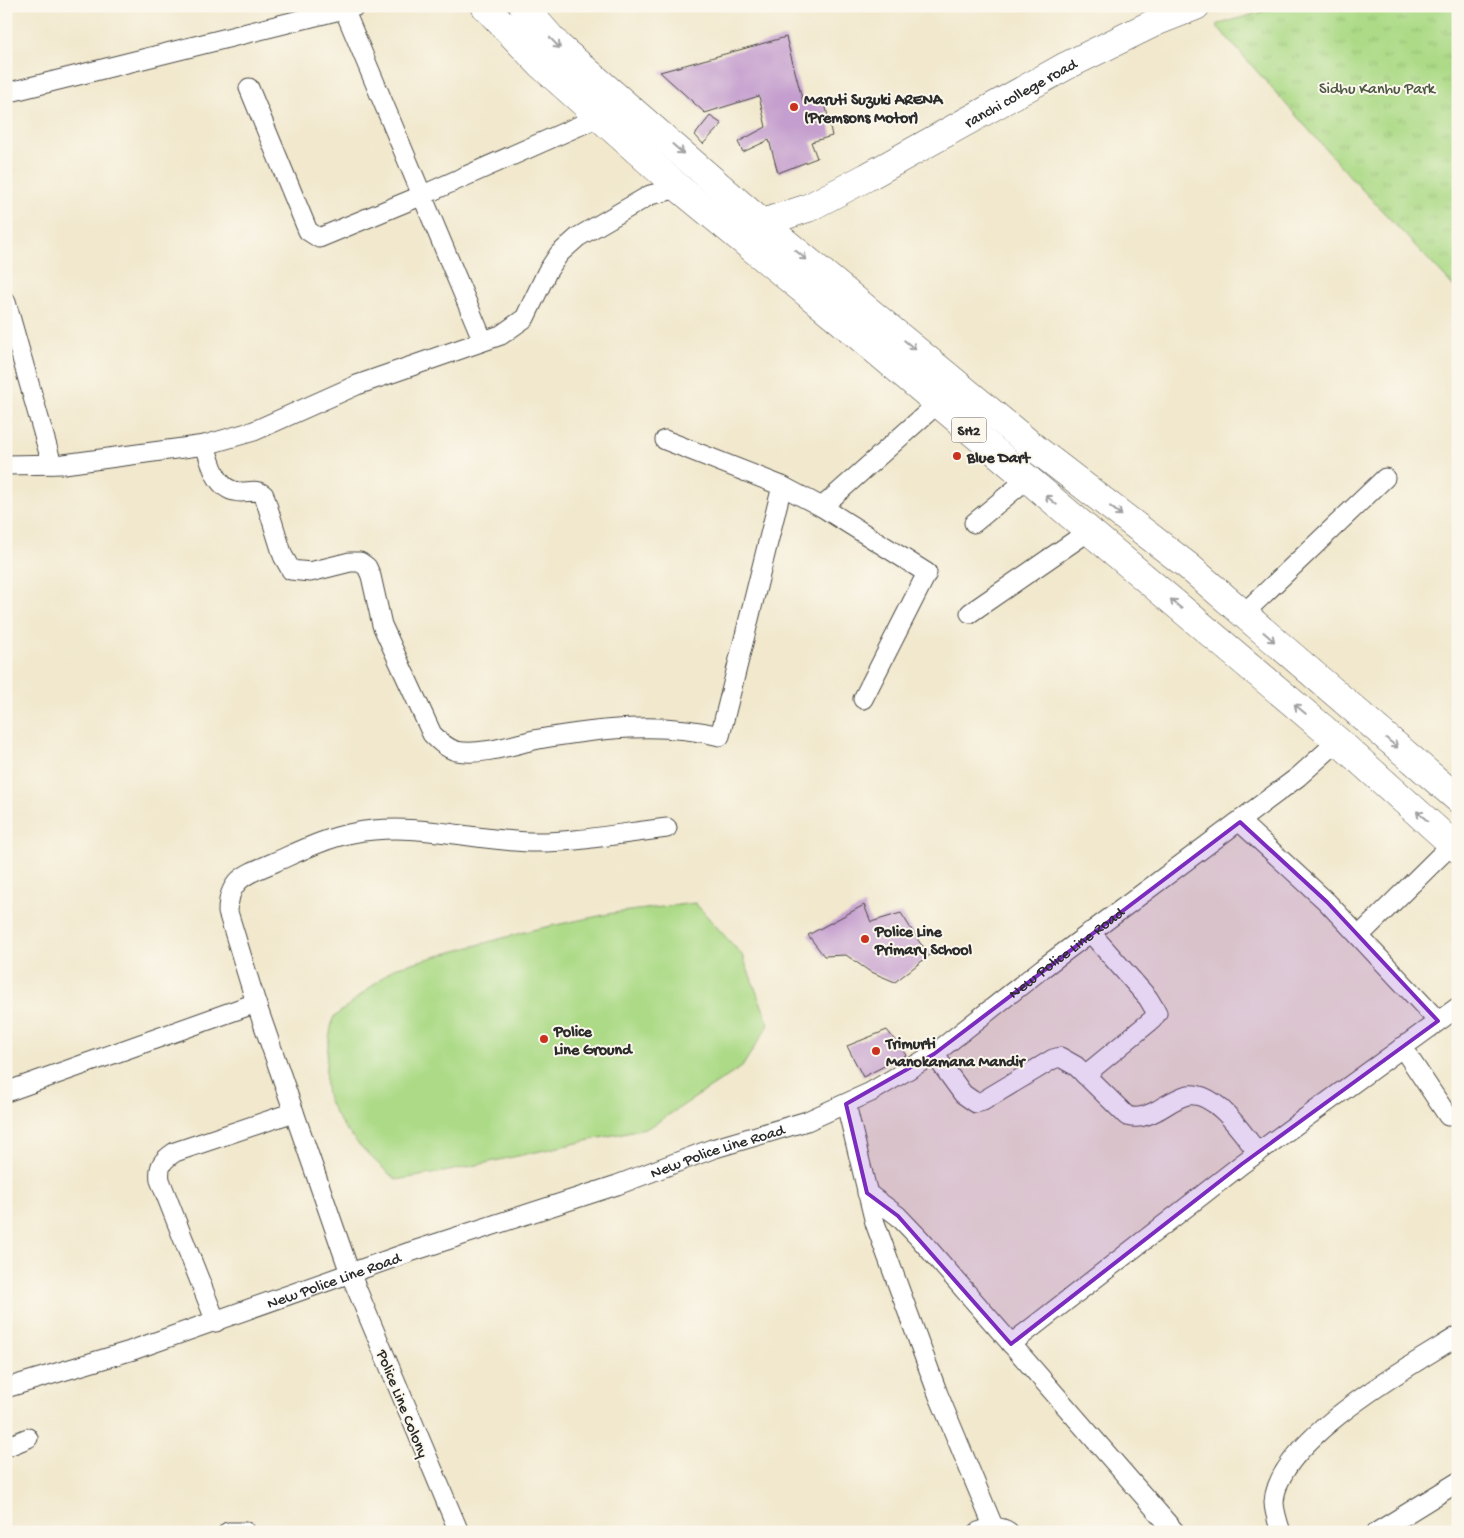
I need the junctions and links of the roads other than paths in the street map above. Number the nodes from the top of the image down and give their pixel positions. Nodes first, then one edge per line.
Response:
1 (485, 6) edge
2 (523, 6) edge
3 (1196, 6) edge
4 (350, 8) edge
5 (249, 88) dead end
6 (6, 93) edge
7 (599, 117) junction
8 (679, 188) junction
9 (423, 195) junction
10 (762, 223) junction
11 (742, 241) junction
12 (6, 302) edge
13 (483, 341) junction
14 (957, 384) junction
15 (938, 404) junction
16 (665, 440) dead end
17 (205, 444) junction
18 (52, 464) junction
19 (6, 465) edge
20 (1385, 478) dead end
21 (1026, 480) junction
22 (782, 486) junction
23 (822, 507) junction
24 (974, 523) dead end
25 (1089, 531) junction
26 (970, 613) dead end
27 (1243, 614) junction
28 (863, 699) dead end
29 (1338, 741) junction
30 (1458, 799) edge
31 (1240, 822) junction
32 (667, 828) dead end
33 (1455, 846) edge
34 (1090, 932) junction
35 (1359, 936) junction
36 (256, 1003) junction
37 (1458, 1007) edge
38 (1438, 1021) junction
39 (1402, 1047) junction
40 (934, 1054) junction
41 (1085, 1075) junction
42 (6, 1092) edge
43 (846, 1104) junction
44 (294, 1112) junction
45 (1448, 1116) dead end
46 (1258, 1153) junction
47 (867, 1193) junction
48 (350, 1273) junction
49 (216, 1322) junction
50 (1458, 1336) edge
51 (1011, 1344) junction
52 (6, 1388) edge
53 (28, 1438) dead end
54 (6, 1447) edge
55 (1458, 1482) edge
56 (994, 1530) edge
57 (228, 1532) edge
58 (246, 1532) edge
59 (459, 1532) edge
60 (1175, 1532) edge
61 (1281, 1532) edge
62 (1377, 1532) edge

1 - 7 main road, SH2
2 -> 10 main road, SH2
3 - 10 main road, ranchi college road
4 - 6 street
4 - 9 street
5 - 9 street
7 - 8 main road, SH2
7 - 9 street
8 - 11 main road, SH2
8 - 13 street
9 - 13 street
10 - 11 main road, ranchi college road
10 -> 14 main road, SH2
11 - 15 main road, SH2
12 - 18 street
13 - 17 street
14 - 15 street
14 -> 27 main road, SH2
15 - 21 main road, SH2
15 - 23 street
16 - 22 street
17 - 18 street
17 - 22 street
18 - 19 street
20 - 27 street
21 - 24 street
25 -> 21 main road, SH2
22 - 23 street
23 - 28 street
25 - 26 street
29 -> 25 main road, SH2
27 -> 30 main road, SH2
29 - 31 street, New Police Line Road
33 -> 29 main road, SH2
31 - 34 street, New Police Line Road
31 - 35 street
32 - 36 street, Police Line Colony
33 - 35 street
34 - 40 street, New Police Line Road
34 - 41 street
35 - 38 street
36 - 42 street
36 - 44 street, Police Line Colony
37 - 38 street
38 - 39 street
39 - 45 street
39 - 46 street
40 - 41 street
40 - 43 street, New Police Line Road
41 - 46 street
43 - 47 street
43 - 48 street, New Police Line Road
44 - 48 street, Police Line Colony
44 - 49 street
46 - 51 street
47 - 51 street
47 - 56 street
48 - 49 street, New Police Line Road
48 - 59 street, Police Line Colony
49 - 52 street, New Police Line Road
50 - 61 street
51 - 60 street
53 - 54 street
55 - 62 street
57 - 58 street

